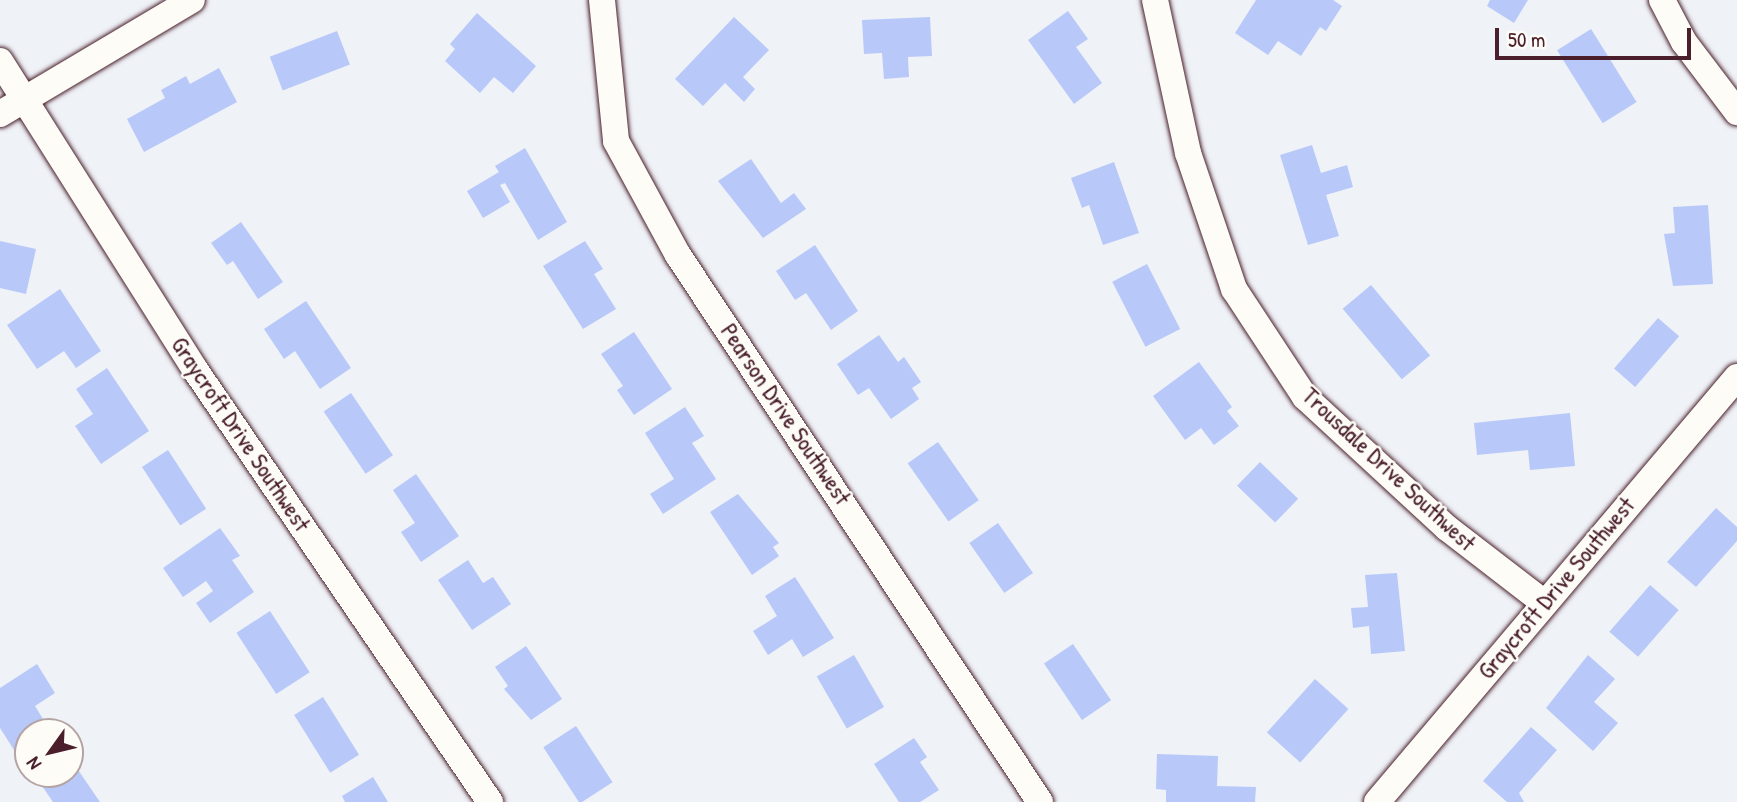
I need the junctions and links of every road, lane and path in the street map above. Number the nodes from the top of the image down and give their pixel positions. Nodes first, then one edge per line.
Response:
1 (192, 0) edge
2 (602, 0) edge
3 (1155, 0) edge
4 (1662, 0) edge
5 (0, 61) edge
6 (24, 98) junction
7 (1737, 112) edge
8 (0, 114) edge
9 (1737, 377) edge
10 (1543, 602) junction
11 (490, 802) edge
12 (1040, 802) edge
13 (1377, 802) edge

1 - 6 street
2 - 12 street, Pearson Drive Southwest
3 - 10 street, Trousdale Drive Southwest
4 - 7 street
5 - 6 street, Graycroft Drive Southwest
6 - 8 street
6 - 11 street, Graycroft Drive Southwest
9 - 10 street, Graycroft Drive Southwest
10 - 13 street, Graycroft Drive Southwest

